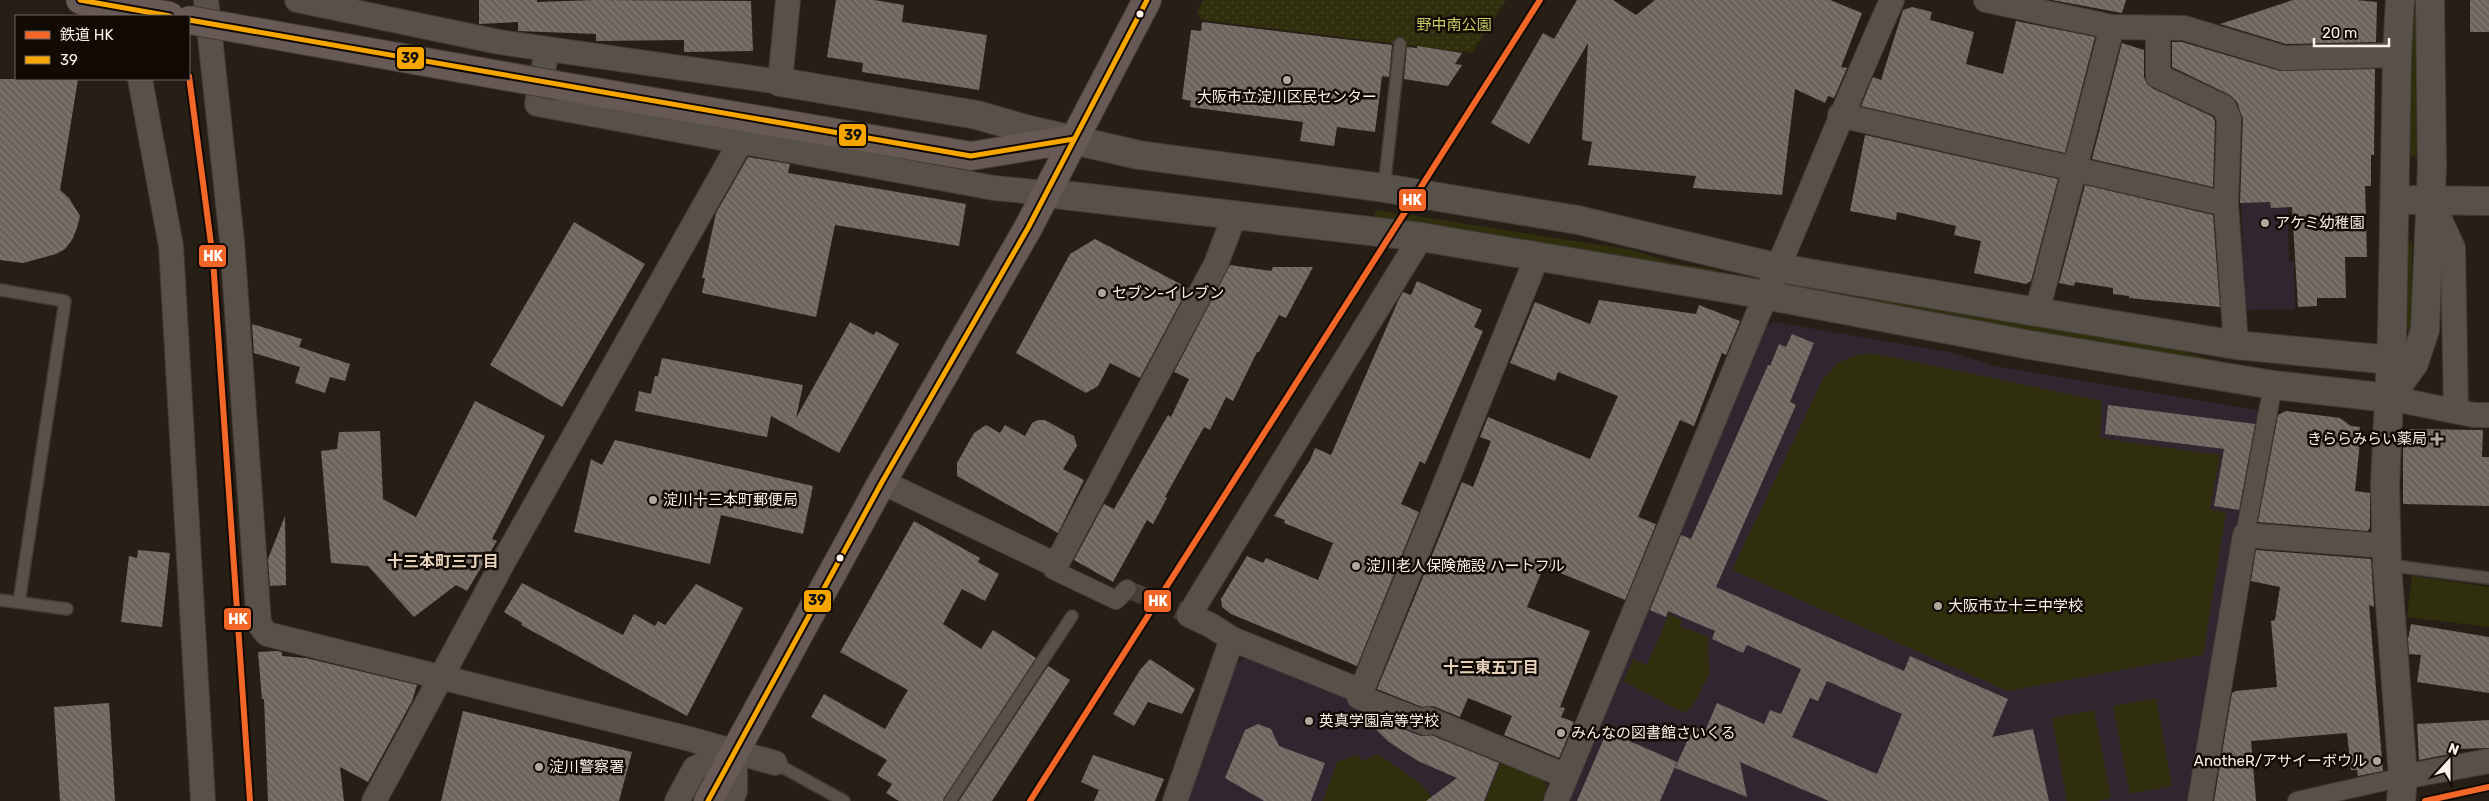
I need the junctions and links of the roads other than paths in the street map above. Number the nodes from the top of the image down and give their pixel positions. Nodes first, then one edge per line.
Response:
1 (80, 0) edge
2 (125, 0) edge
3 (206, 0) edge
4 (297, 0) edge
5 (788, 0) edge
6 (1147, 0) edge
7 (1892, 0) edge
8 (1986, 0) edge
9 (2400, 0) edge
10 (2430, 0) edge
11 (128, 15) edge
12 (164, 15) edge
13 (190, 20) edge
14 (2112, 27) junction
15 (2158, 29) junction
16 (1400, 44) dead end
17 (547, 49) junction
18 (2397, 55) junction
19 (140, 80) edge
20 (780, 82) junction
21 (1840, 115) junction
22 (1074, 140) junction
23 (741, 141) junction
24 (2074, 169) junction
25 (1384, 188) junction
26 (1046, 193) junction
27 (2396, 200) junction
28 (2431, 200) junction
29 (2489, 201) edge
30 (2226, 204) junction
31 (1235, 214) junction
32 (1421, 237) junction
33 (1537, 257) junction
34 (1778, 268) junction
35 (0, 290) edge
36 (1766, 295) junction
37 (2037, 312) junction
38 (2236, 345) junction
39 (2390, 360) junction
40 (2273, 385) junction
41 (2389, 398) junction
42 (2456, 411) junction
43 (2489, 415) edge
44 (882, 482) junction
45 (2245, 535) junction
46 (2387, 555) junction
47 (1056, 565) junction
48 (2489, 578) edge
49 (1127, 589) tunnel mouth
50 (0, 600) edge
51 (19, 602) junction
52 (67, 609) dead end
53 (1072, 616) dead end
54 (1232, 639) junction
55 (441, 676) junction
56 (1361, 691) junction
57 (735, 752) junction
58 (2489, 762) edge
59 (776, 763) joint
60 (1566, 776) junction
61 (2402, 789) edge
62 (203, 801) edge
63 (374, 801) edge
64 (677, 801) edge
65 (708, 801) edge
66 (731, 801) edge
67 (844, 801) edge
68 (950, 801) edge
69 (1176, 801) edge
70 (1556, 801) edge
71 (2200, 801) edge
72 (2297, 801) edge

1 - 12 highway, bridge
2 - 11 street
3 - 55 street
4 - 17 street
5 - 20 street
6 - 22 highway
7 - 21 street
8 - 14 street
9 - 18 street
10 - 28 street
13 - 22 highway, bridge
14 - 15 street
14 - 24 street
15 - 18 street
15 - 30 street
16 - 25 lane
17 - 20 street
17 - 23 street
18 - 27 street
19 - 62 street
20 - 22 street
21 - 24 street
21 - 34 street
22 - 25 street
22 - 26 highway
23 - 26 street
23 - 55 street
24 - 30 street
24 - 37 street
25 - 34 street
26 - 31 street
26 - 44 highway
27 - 28 street
27 - 39 street
28 - 29 street
28 - 41 street
28 - 42 street
30 - 38 street
31 - 32 street
31 - 47 street
32 - 33 street
32 - 54 street
33 - 36 street
33 - 56 street
34 - 36 street
34 - 37 street
35 - 51 lane
36 - 40 street
36 - 60 street
37 - 38 street
38 - 39 street
39 - 41 street
40 - 41 street
40 - 45 street
41 - 42 street
41 - 46 street
42 - 43 street
44 - 47 street
44 - 57 highway
45 - 46 street
45 - 71 street
46 - 48 lane
46 - 61 street
47 - 49 street
50 - 51 lane
51 - 52 lane
53 - 68 lane
54 - 56 street
54 - 69 street
55 - 57 street
55 - 63 street
56 - 60 street
57 - 59 street
57 - 64 street
57 - 65 highway
57 - 66 street
58 - 61 street
59 - 67 lane
60 - 70 street
61 - 72 street

